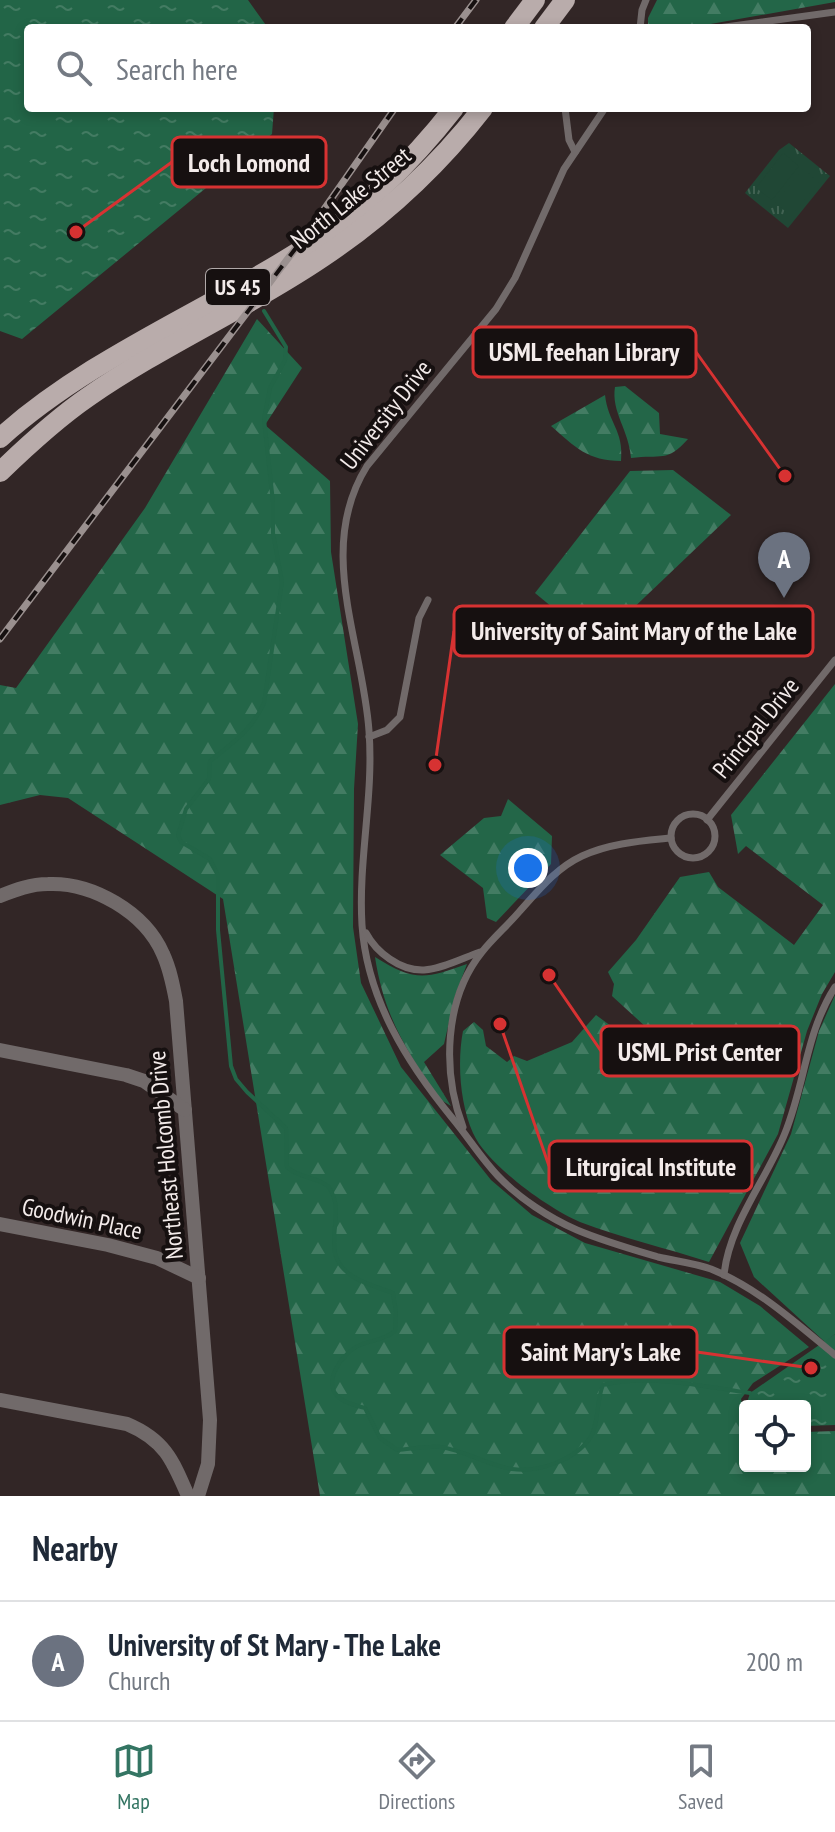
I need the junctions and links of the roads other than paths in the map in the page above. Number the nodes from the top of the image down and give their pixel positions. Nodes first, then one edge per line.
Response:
1 (535, 0) edge
2 (565, 0) edge
3 (646, 0) edge
4 (835, 12) edge
5 (517, 24) edge
6 (547, 24) edge
7 (640, 24) edge
8 (747, 24) edge
9 (450, 112) edge
10 (480, 112) edge
11 (566, 112) edge
12 (602, 112) edge
13 (575, 152) junction
14 (0, 438) edge
15 (1, 469) edge
16 (428, 600) dead end
17 (835, 660) edge
18 (369, 737) junction
19 (707, 820) junction
20 (671, 838) junction
21 (0, 896) edge
22 (362, 926) junction
23 (482, 951) junction
24 (835, 987) edge
25 (0, 1050) edge
26 (185, 1110) junction
27 (466, 1136) junction
28 (0, 1224) edge
29 (724, 1275) junction
30 (199, 1278) junction
31 (835, 1355) edge
32 (0, 1400) edge
33 (188, 1496) edge
34 (198, 1496) edge

1 - 5 main road
2 - 6 main road
3 - 7 lane
4 - 8 lane
9 - 14 main road, North Lake Street / US 45
10 - 15 main road, North Lake Street / US 45
11 - 13 lane
12 - 13 lane, University Drive
13 - 18 lane, University Drive
16 - 18 lane
17 - 19 lane, Principal Drive
18 - 22 lane, University Drive
19 - 20 lane
19 - 20 lane
20 - 23 lane
21 - 26 street, Northeast Holcomb Drive
22 - 23 lane
22 - 27 lane, University Drive
23 - 27 lane
24 - 29 lane
25 - 26 street
26 - 30 street, Northeast Holcomb Drive
27 - 29 lane, University Drive
28 - 30 street, Goodwin Place
29 - 31 lane, University Drive
30 - 34 street, Northeast Holcomb Drive
32 - 33 street

